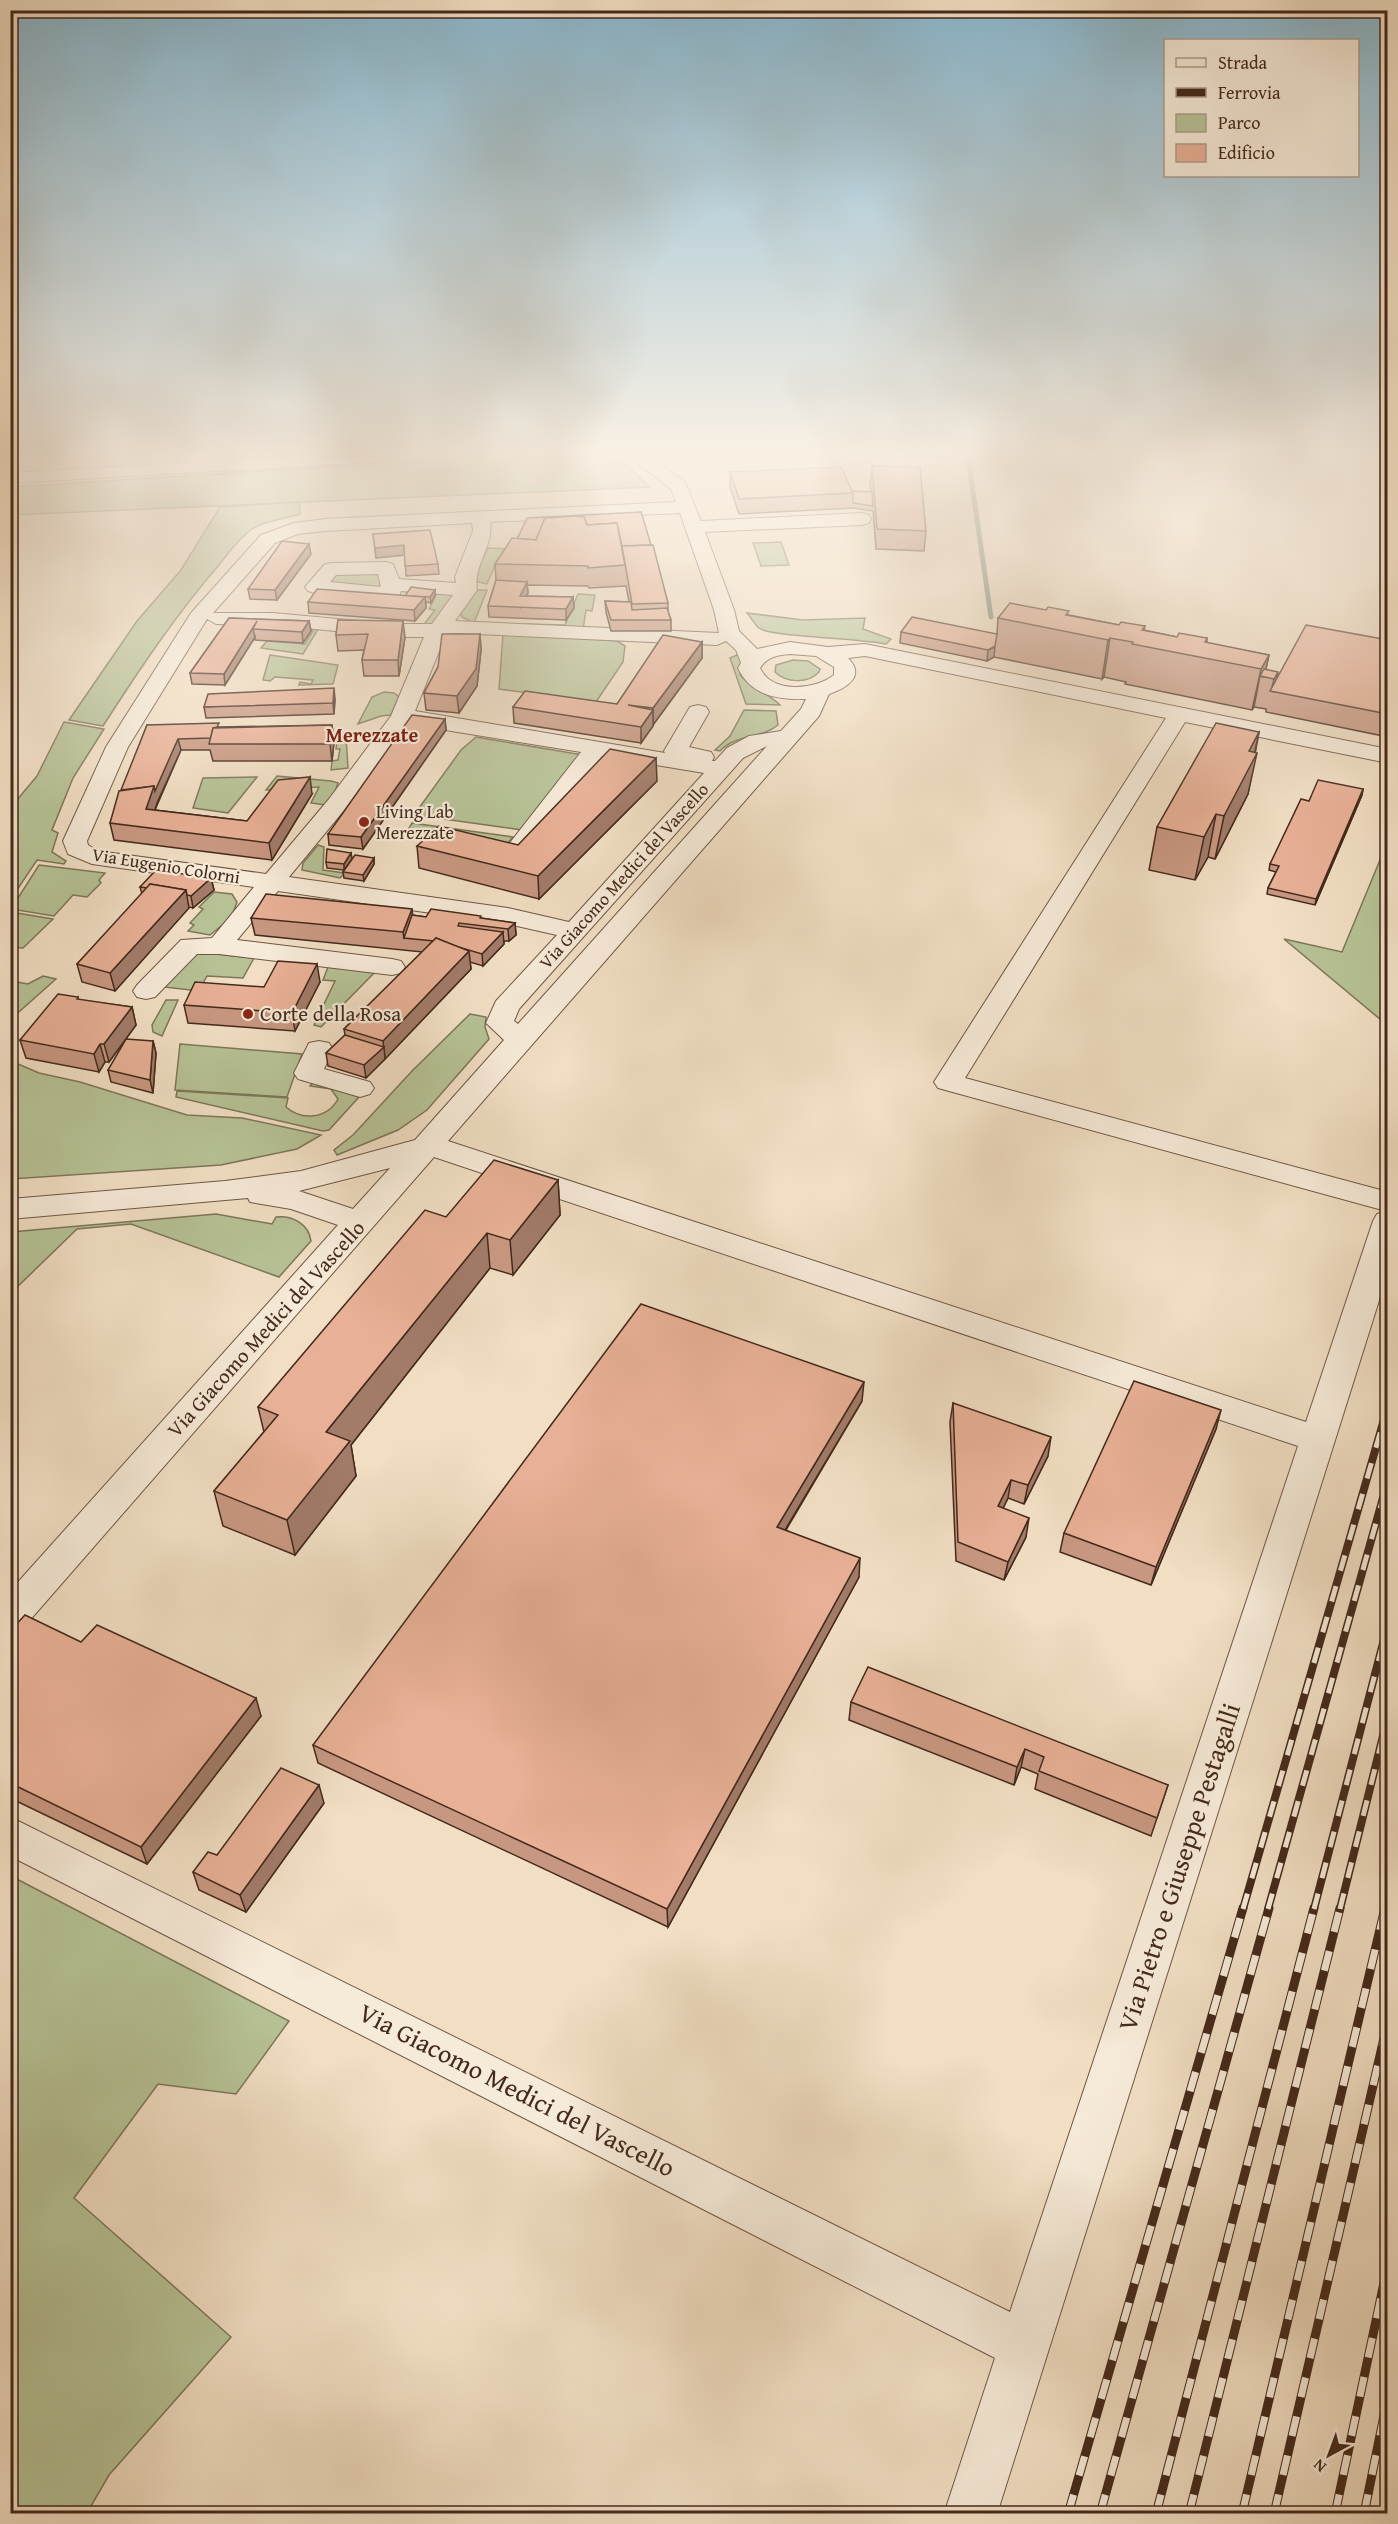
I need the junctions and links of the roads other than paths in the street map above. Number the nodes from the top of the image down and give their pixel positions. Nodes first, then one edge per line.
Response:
1 (236, 575) edge
2 (393, 575) edge
3 (420, 575) edge
4 (469, 575) edge
5 (711, 575) edge
6 (466, 583) junction
7 (724, 609) junction
8 (216, 618) dead end
9 (299, 621) junction
10 (438, 631) junction
11 (717, 639) dead end
12 (782, 649) junction
13 (827, 653) junction
14 (898, 657) junction
15 (752, 662) junction
16 (846, 670) junction
17 (777, 690) junction
18 (820, 691) junction
19 (698, 712) dead end
20 (1179, 714) junction
21 (402, 717) junction
22 (792, 733) junction
23 (597, 747) junction
24 (1388, 756) edge
25 (724, 766) junction
26 (514, 853) edge
27 (271, 882) junction
28 (574, 931) junction
29 (219, 946) junction
30 (392, 967) dead end
31 (146, 991) dead end
32 (521, 1041) junction
33 (319, 1050) dead end
34 (360, 1088) dead end
35 (429, 1145) junction
36 (225, 1191) junction
37 (1388, 1202) edge
38 (10, 1209) edge
39 (361, 1221) junction
40 (1388, 1221) edge
41 (1317, 1439) junction
42 (10, 1617) edge
43 (10, 1834) edge
44 (1024, 2346) junction
45 (970, 2514) edge

1 - 27 street, Via Eugenio Colorni
2 - 9 street
3 - 6 street
4 - 6 street
5 - 7 street
6 - 10 street
7 - 12 street
7 - 15 street
8 - 9 street
9 - 10 street
10 - 11 street
10 - 21 street
12 - 13 street
12 - 15 street
13 - 14 street
13 - 16 street
14 - 16 street
14 - 20 street
15 - 17 street
16 - 18 street
17 - 18 street
17 - 22 street
18 - 22 street, Via Giacomo Medici del Vascello
19 - 25 street
20 - 24 street
20 - 37 street
21 - 23 street
21 - 27 street
22 - 25 street, Via Giacomo Medici del Vascello
22 - 32 street, Via Giacomo Medici del Vascello
23 - 25 street
23 - 26 street
25 - 28 street, Via Giacomo Medici del Vascello
27 - 28 street, Via Eugenio Colorni
27 - 29 street
28 - 32 street, Via Giacomo Medici del Vascello
29 - 30 street
29 - 31 street
32 - 35 street, Via Giacomo Medici del Vascello
33 - 34 street
35 - 36 street
35 - 39 street, Via Giacomo Medici del Vascello
35 - 41 street
36 - 38 street
36 - 39 street
39 - 42 street, Via Giacomo Medici del Vascello
40 - 41 street, Via Pietro e Giuseppe Pestagalli
41 - 44 street, Via Pietro e Giuseppe Pestagalli
43 - 44 street, Via Giacomo Medici del Vascello
44 - 45 street, Via Pietro e Giuseppe Pestagalli

